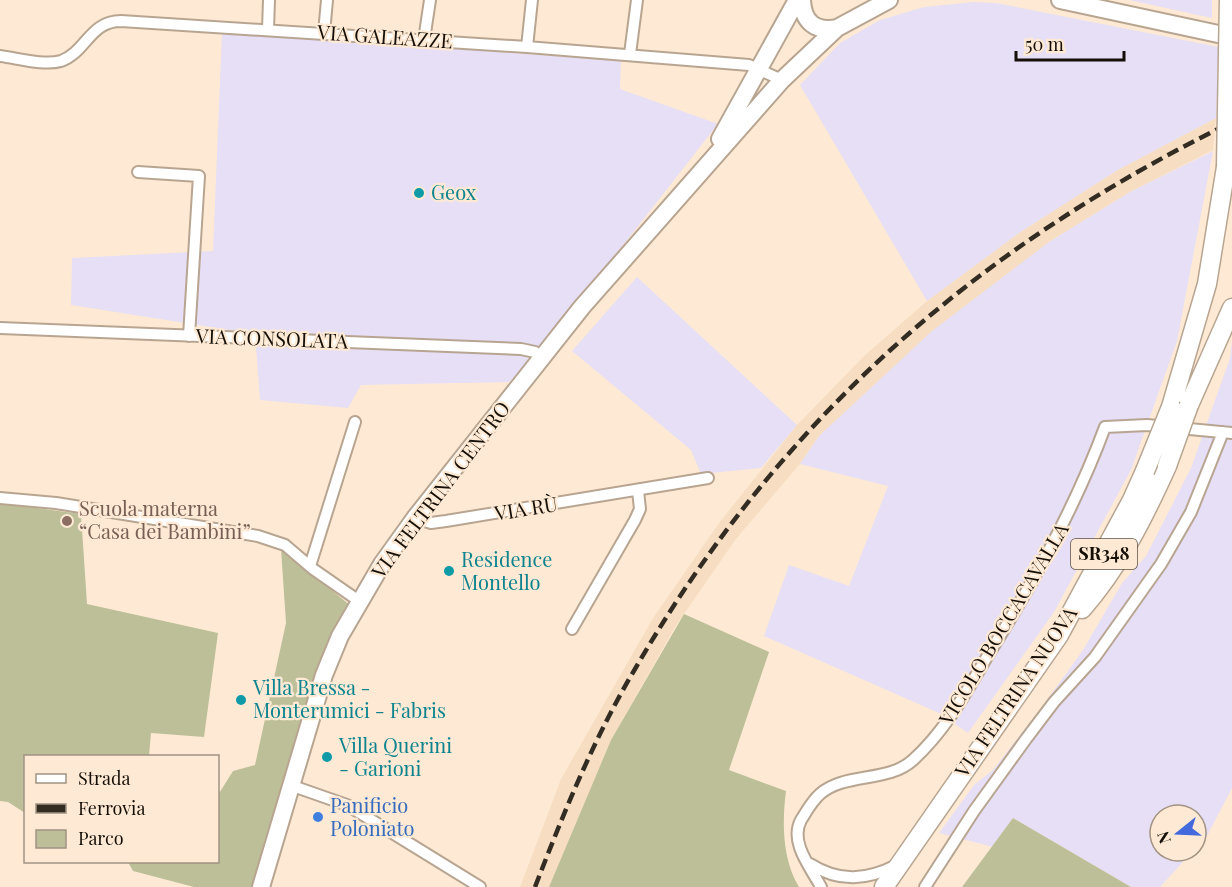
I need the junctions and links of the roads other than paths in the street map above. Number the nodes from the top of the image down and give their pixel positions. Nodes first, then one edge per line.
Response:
1 (269, 0) edge
2 (327, 0) edge
3 (430, 0) edge
4 (532, 0) edge
5 (637, 0) edge
6 (797, 0) edge
7 (802, 0) edge
8 (1060, 0) edge
9 (1229, 0) edge
10 (890, 1) edge
11 (837, 28) junction
12 (268, 29) junction
13 (324, 33) junction
14 (1232, 38) edge
15 (424, 40) junction
16 (527, 47) junction
17 (630, 54) junction
18 (0, 56) edge
19 (761, 69) junction
20 (782, 80) junction
21 (138, 172) dead end
22 (697, 176) junction
23 (1232, 308) edge
24 (0, 328) edge
25 (189, 336) junction
26 (542, 357) junction
27 (355, 422) dead end
28 (1228, 433) edge
29 (708, 478) dead end
30 (638, 491) junction
31 (0, 498) edge
32 (415, 518) junction
33 (310, 566) junction
34 (359, 601) junction
35 (572, 629) dead end
36 (1059, 635) junction
37 (290, 785) junction
38 (807, 862) junction
39 (900, 863) junction
40 (261, 887) edge
41 (480, 887) edge
42 (821, 887) edge
43 (884, 887) edge
44 (925, 887) edge

1 - 12 street
2 - 13 street
3 - 15 street
4 - 16 street
5 - 17 street
6 - 19 main road, VIA FELTRINA CENTRO
7 - 11 main road
8 - 14 main road
9 - 36 main road, VIA FELTRINA NUOVA / SR348, bridge
10 - 11 main road, VIA FELTRINA CENTRO
11 - 20 main road, VIA FELTRINA CENTRO
12 - 13 street, VIA GALEAZZE
12 - 18 street, VIA GALEAZZE
13 - 15 street, VIA GALEAZZE
15 - 16 street, VIA GALEAZZE
16 - 17 street, VIA GALEAZZE
17 - 19 street, VIA GALEAZZE
19 - 20 street, VIA GALEAZZE
19 - 22 main road, VIA FELTRINA CENTRO
20 - 22 main road, VIA FELTRINA CENTRO
21 - 25 street
22 - 26 main road, VIA FELTRINA CENTRO
23 - 36 main road, bridge
24 - 25 street, VIA CONSOLATA
25 - 26 street, VIA CONSOLATA
26 - 32 main road, VIA FELTRINA CENTRO
27 - 33 street
28 - 38 street, VICOLO BOCCACAVALLA
28 - 44 street, VICOLO BOCCACAVALLA
29 - 30 street, VIA RÙ
30 - 32 street, VIA RÙ
30 - 35 street
31 - 33 street
32 - 34 main road, VIA FELTRINA CENTRO
33 - 34 street
34 - 37 main road, VIA FELTRINA CENTRO
36 - 39 main road, VIA FELTRINA NUOVA / SR348
37 - 40 main road, VIA FELTRINA CENTRO
37 - 41 street
38 - 39 street
38 - 42 street
39 - 43 main road, VIA FELTRINA NUOVA / SR348

